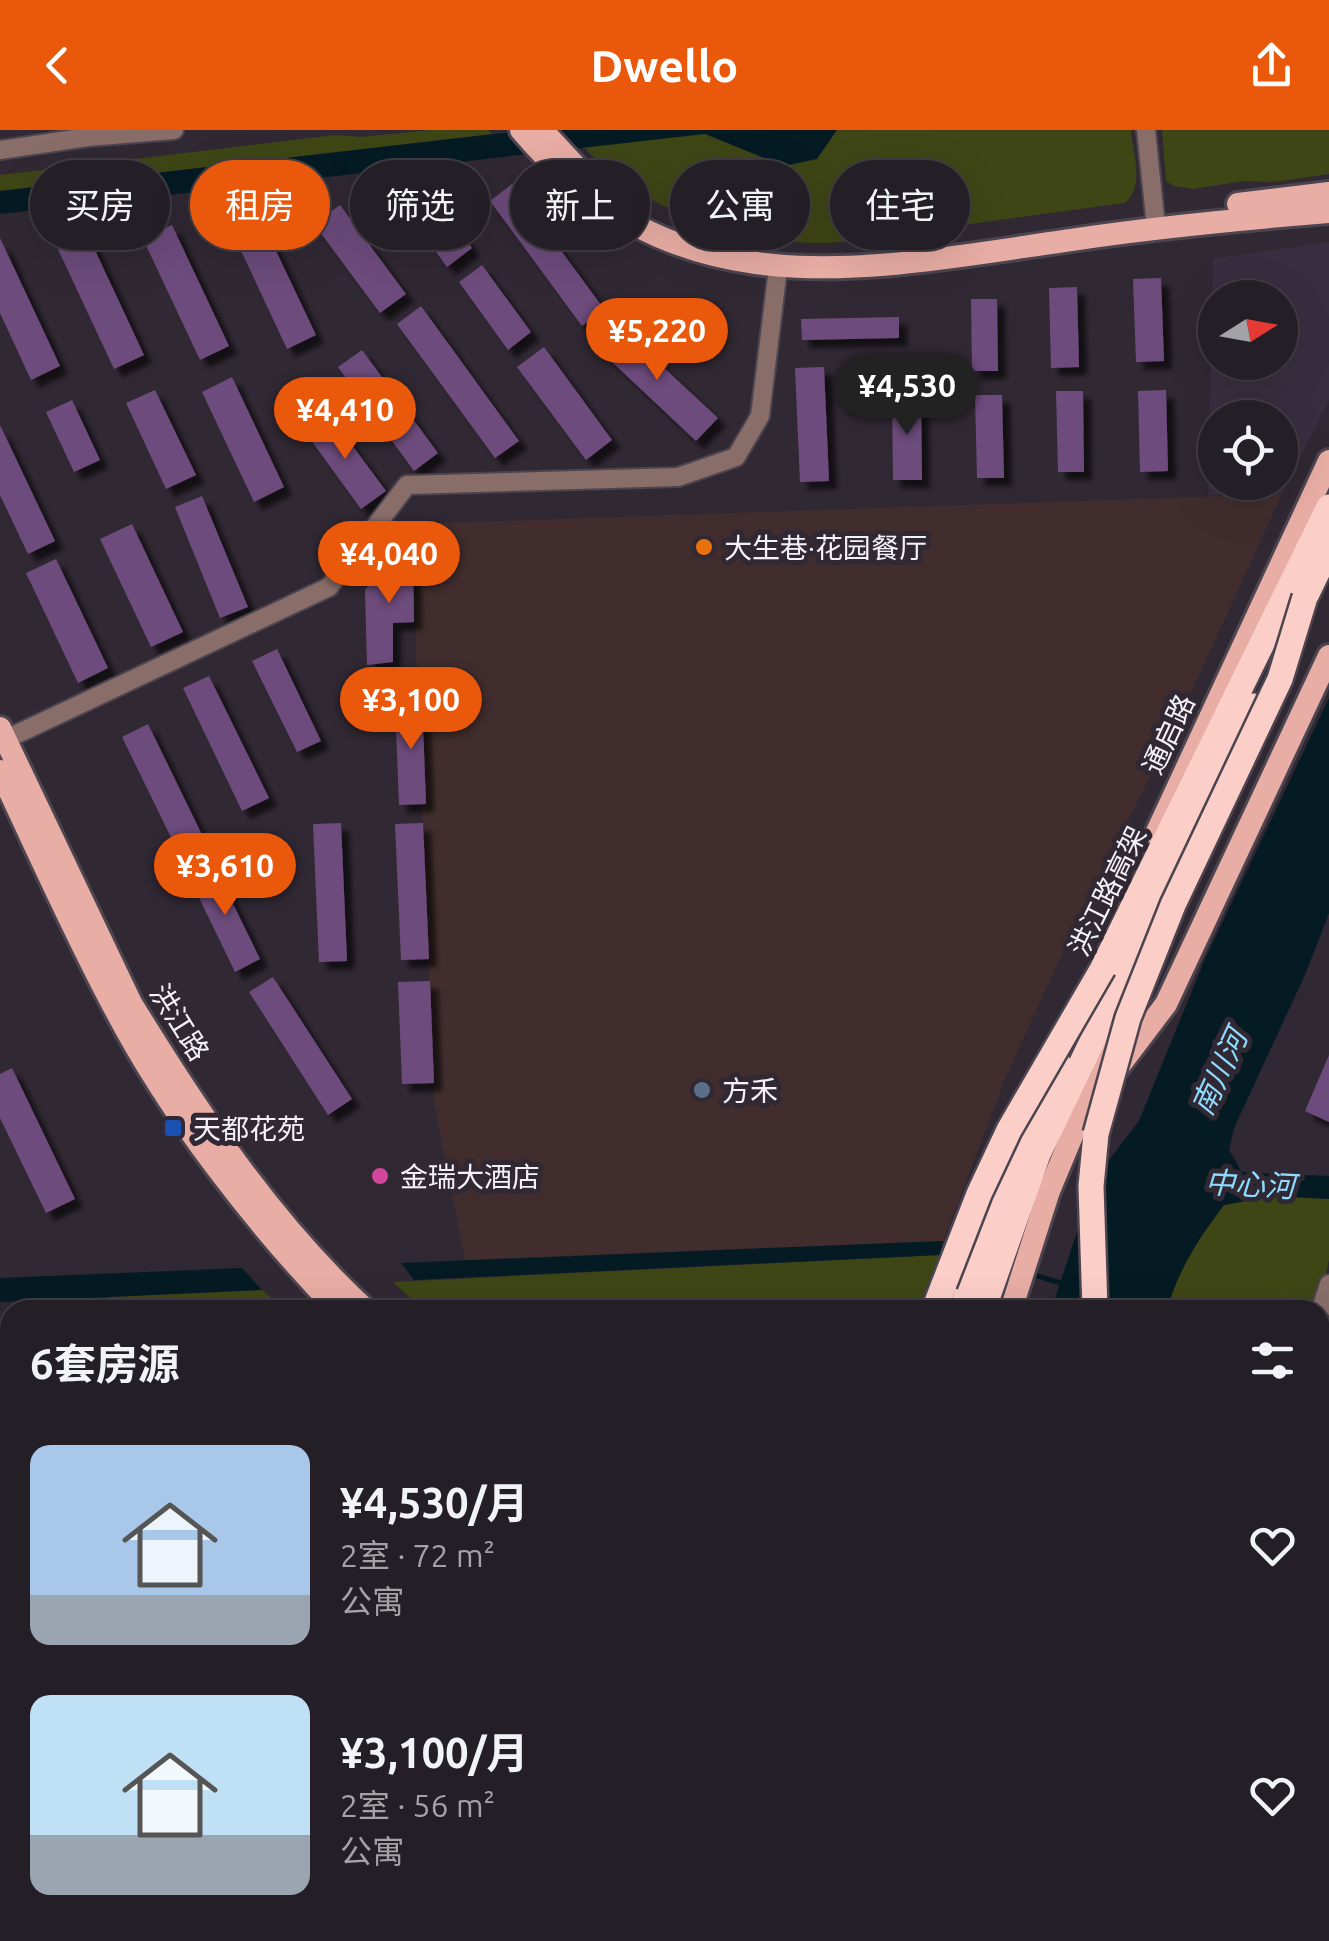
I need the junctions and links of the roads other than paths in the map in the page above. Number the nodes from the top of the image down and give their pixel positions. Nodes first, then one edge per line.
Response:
1 (174, 130) edge
2 (521, 130) edge
3 (542, 130) edge
4 (1146, 130) edge
5 (0, 150) edge
6 (557, 160) edge
7 (558, 160) edge
8 (1329, 193) edge
9 (1329, 212) edge
10 (650, 220) edge
11 (1155, 221) junction
12 (650, 232) edge
13 (778, 268) junction
14 (1329, 461) edge
15 (1329, 507) edge
16 (1329, 548) edge
17 (1329, 563) edge
18 (1306, 597) junction
19 (1329, 656) edge
20 (2, 737) edge
21 (0, 771) edge
22 (1103, 968) junction
23 (1068, 1145) junction
24 (329, 1300) edge
25 (355, 1300) edge
26 (938, 1300) edge
27 (953, 1300) edge
28 (965, 1300) edge
29 (987, 1300) edge
30 (1013, 1300) edge
31 (1095, 1300) edge

1 - 5 street
2 - 6 main road
3 - 7 main road
4 - 11 street
8 - 11 main road
9 - 11 main road
10 - 11 main road
11 - 13 main road
12 - 13 main road
13 - 20 street
14 - 27 main road, 通启路
15 - 22 highway, 洪江路高架
16 - 18 highway, 洪江路高架
17 - 23 main road
18 - 29 highway, 洪江路高架, bridge
18 - 31 highway, bridge
19 - 23 main road
20 - 25 main road, 洪江路
21 - 24 main road, 洪江路
22 - 26 highway, bridge
22 - 28 highway, 洪江路高架, bridge
23 - 30 main road

